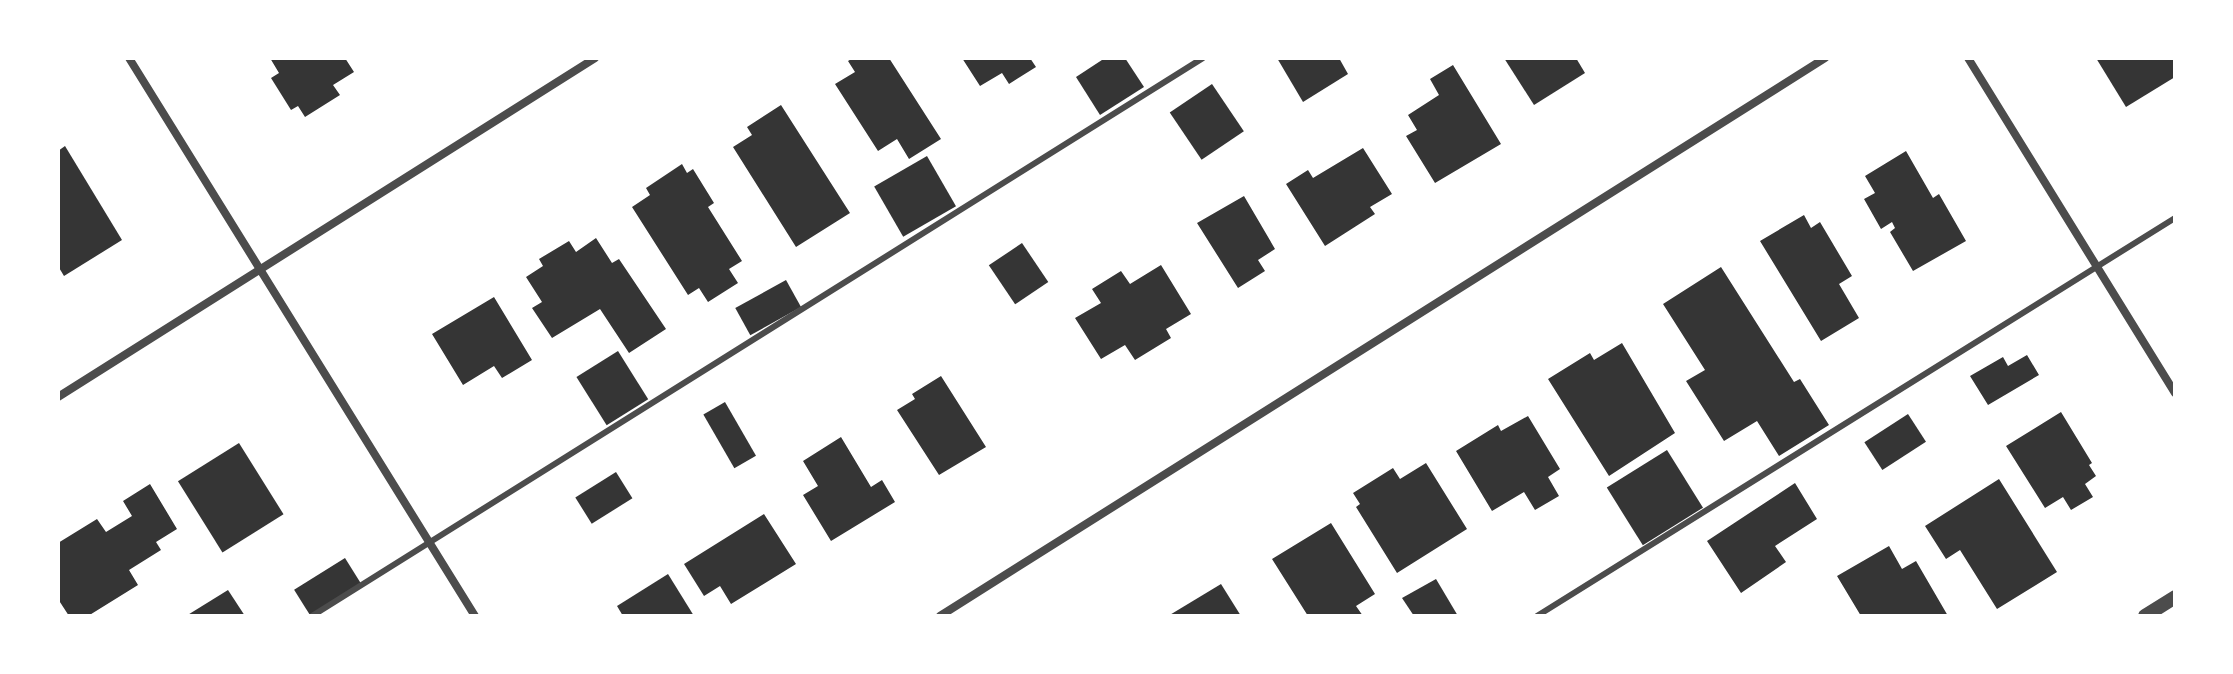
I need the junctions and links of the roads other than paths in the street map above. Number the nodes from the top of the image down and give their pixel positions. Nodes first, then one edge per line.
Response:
1 (129, 58) edge
2 (595, 58) edge
3 (1203, 58) edge
4 (1825, 58) edge
5 (1968, 58) edge
6 (2175, 218) edge
7 (2097, 266) junction
8 (260, 270) junction
9 (2175, 393) edge
10 (58, 397) edge
11 (429, 541) junction
12 (2175, 597) edge
13 (312, 616) edge
14 (475, 616) edge
15 (940, 616) edge
16 (1537, 616) edge
17 (2145, 616) edge

1 - 8 street
2 - 8 street
3 - 11 lane
4 - 15 street
5 - 7 street
6 - 7 lane
7 - 9 street
7 - 16 lane
8 - 10 street
8 - 11 street
11 - 13 lane
11 - 14 street
12 - 17 street

